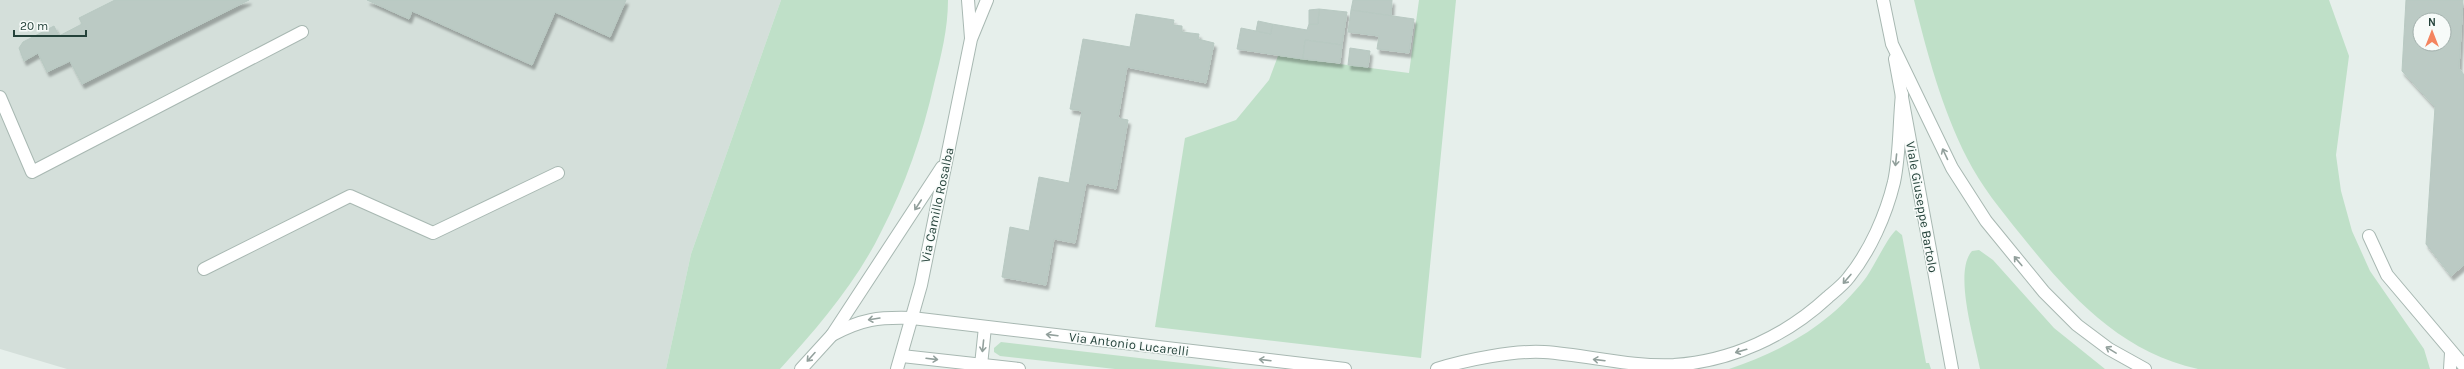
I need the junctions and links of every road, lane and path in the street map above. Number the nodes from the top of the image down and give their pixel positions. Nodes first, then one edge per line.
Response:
1 (968, 0) edge
2 (987, 0) edge
3 (1883, 0) edge
4 (302, 32) dead end
5 (971, 39) junction
6 (1892, 44) junction
7 (1902, 94) junction
8 (0, 97) edge
9 (946, 161) junction
10 (558, 172) dead end
11 (2369, 236) dead end
12 (204, 269) dead end
13 (912, 318) junction
14 (985, 327) junction
15 (832, 335) junction
16 (2451, 353) junction
17 (902, 356) junction
18 (981, 365) junction
19 (959, 366) edge
20 (2464, 366) edge
21 (801, 369) edge
22 (897, 369) edge
23 (1019, 369) edge
24 (1345, 369) edge
25 (1437, 369) edge
26 (1952, 369) edge
27 (2146, 369) edge
28 (2450, 369) edge

1 - 5 street
2 - 5 street
3 - 6 street
4 - 8 street
5 - 9 street, Via Camillo Rosalba
6 - 7 street, Viale Giuseppe Bartolo
27 -> 6 street
7 -> 25 street
7 - 26 street, Viale Giuseppe Bartolo
9 - 13 street, Via Camillo Rosalba
9 -> 15 street
10 - 12 street
11 - 16 street
13 - 14 street, Via Antonio Lucarelli
13 -> 15 street, Via Antonio Lucarelli
13 - 17 street, Via Camillo Rosalba
14 -> 18 street
24 -> 14 street, Via Antonio Lucarelli
15 -> 21 street
16 - 20 street
16 - 28 street
17 -> 19 street
17 - 22 street, Via Camillo Rosalba
18 - 19 street
18 - 23 street

